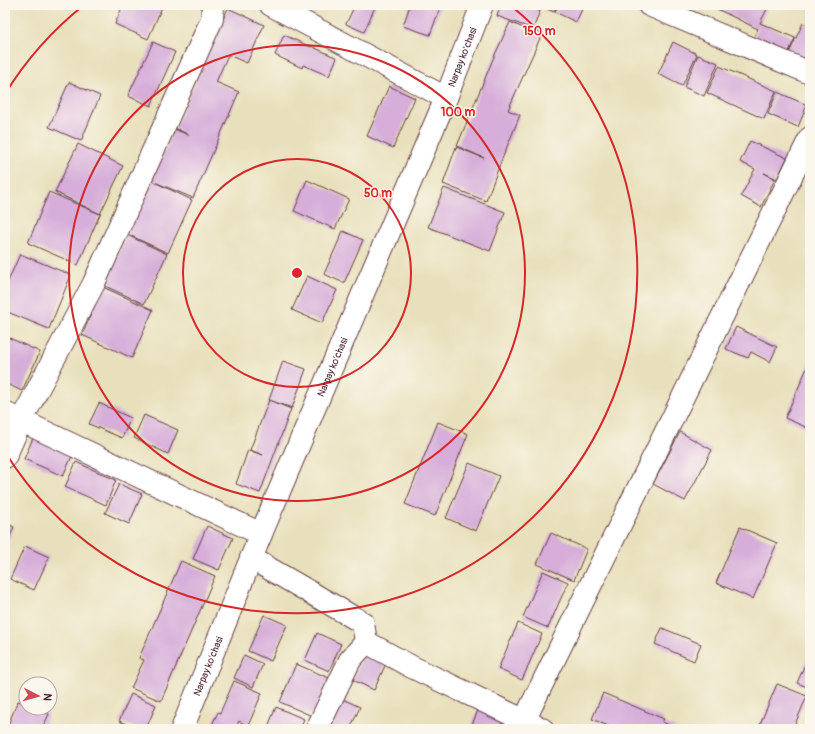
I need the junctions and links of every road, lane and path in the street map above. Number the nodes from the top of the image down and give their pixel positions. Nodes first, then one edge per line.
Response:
1 (213, 5) edge
2 (271, 5) edge
3 (482, 5) edge
4 (649, 5) edge
5 (810, 73) edge
6 (446, 98) junction
7 (810, 138) edge
8 (13, 417) edge
9 (5, 457) edge
10 (261, 534) junction
11 (252, 558) junction
12 (366, 642) junction
13 (529, 726) edge
14 (182, 729) edge
15 (317, 729) edge

1 - 8 street
2 - 6 street
3 - 6 street, Narpay ko'chasi
4 - 5 street
6 - 10 street, Narpay ko'chasi
7 - 13 street
8 - 9 street
8 - 10 street
10 - 11 street, Narpay ko'chasi
11 - 12 street
11 - 14 street, Narpay ko'chasi
12 - 13 street
12 - 15 street

